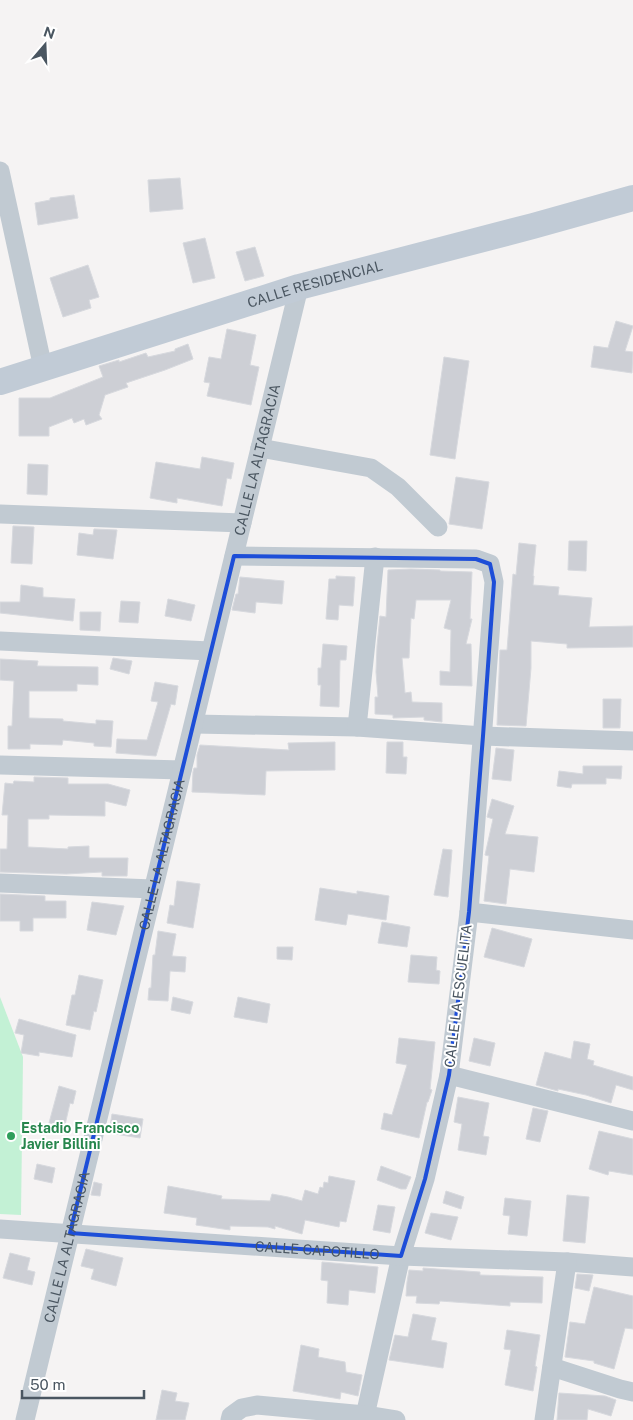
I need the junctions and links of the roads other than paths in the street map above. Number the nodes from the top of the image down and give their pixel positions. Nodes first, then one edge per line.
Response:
1 (0, 171) edge
2 (633, 198) edge
3 (299, 287) junction
4 (43, 368) junction
5 (0, 382) edge
6 (260, 448) junction
7 (0, 514) edge
8 (242, 523) junction
9 (438, 527) dead end
10 (234, 556) junction
11 (375, 557) junction
12 (0, 641) edge
13 (210, 651) junction
14 (194, 724) junction
15 (357, 727) junction
16 (483, 736) junction
17 (633, 741) edge
18 (0, 765) edge
19 (182, 770) junction
20 (0, 883) edge
21 (153, 889) junction
22 (468, 912) junction
23 (633, 930) edge
24 (449, 1075) junction
25 (633, 1121) edge
26 (0, 1229) edge
27 (70, 1233) junction
28 (401, 1256) junction
29 (567, 1262) junction
30 (633, 1268) edge
31 (552, 1367) junction
32 (633, 1392) edge
33 (236, 1414) edge
34 (364, 1418) edge
35 (25, 1420) edge
36 (396, 1420) edge
37 (544, 1420) edge

1 - 4 street
2 - 3 main road, CALLE RESIDENCIAL
3 - 4 main road, CALLE RESIDENCIAL
3 - 6 street, CALLE LA ALTAGRACIA
4 - 5 main road, CALLE RESIDENCIAL
6 - 8 street, CALLE LA ALTAGRACIA
6 - 9 street
7 - 8 street
8 - 10 street, CALLE LA ALTAGRACIA
10 - 11 street
10 - 13 street, CALLE LA ALTAGRACIA
11 - 15 street
11 - 16 street, CALLE LA ESCUELITA
12 - 13 street
13 - 14 street, CALLE LA ALTAGRACIA
14 - 15 street
14 - 19 street, CALLE LA ALTAGRACIA
15 - 16 street
16 - 17 street
16 - 22 street, CALLE LA ESCUELITA
18 - 19 street
19 - 21 street, CALLE LA ALTAGRACIA
20 - 21 street
21 - 27 street, CALLE LA ALTAGRACIA
22 - 23 street
22 - 24 street, CALLE LA ESCUELITA
24 - 25 street
24 - 28 street, CALLE LA ESCUELITA
26 - 27 street, CALLE CAPOTILLO
27 - 28 street, CALLE CAPOTILLO
27 - 35 street, CALLE LA ALTAGRACIA
28 - 29 street, CALLE CAPOTILLO
28 - 34 street, CALLE LA ESCUELITA
29 - 30 street, CALLE CAPOTILLO
29 - 31 street
31 - 32 street
31 - 37 street
33 - 34 street
34 - 36 street

